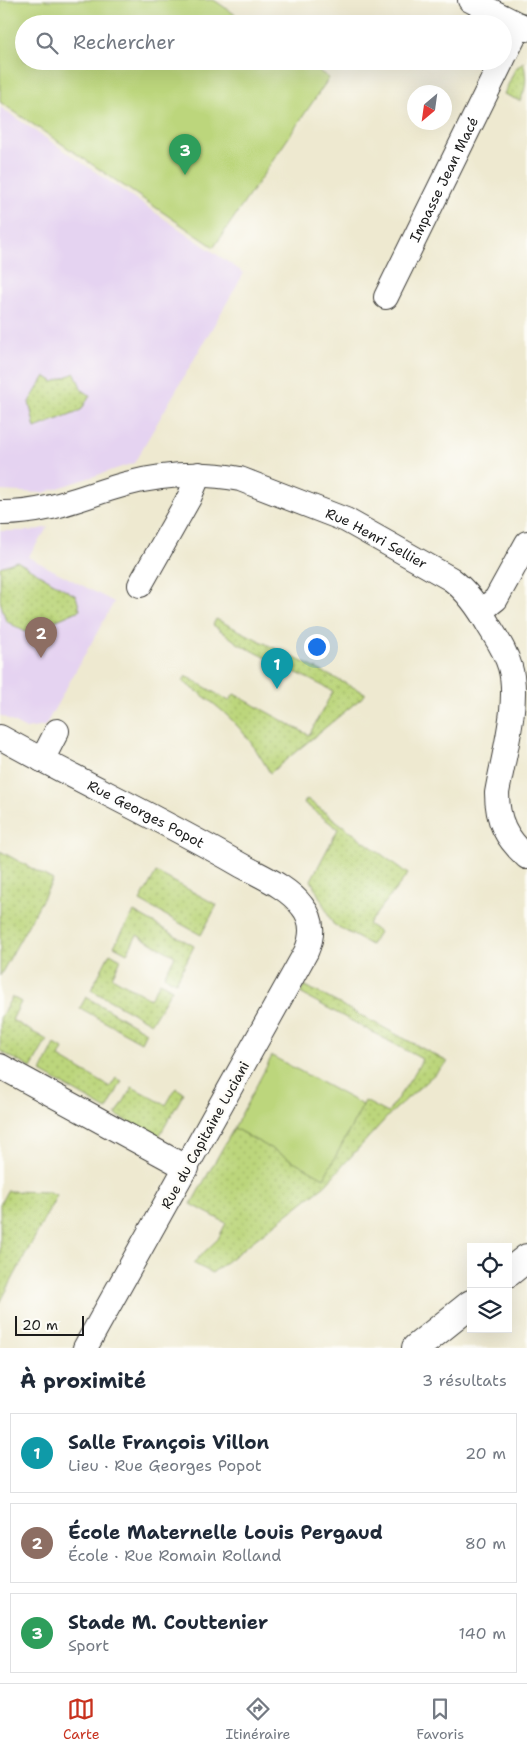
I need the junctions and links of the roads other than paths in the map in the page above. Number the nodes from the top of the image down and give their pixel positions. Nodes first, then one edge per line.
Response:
1 (470, 0) edge
2 (499, 15) edge
3 (523, 27) edge
4 (512, 45) edge
5 (498, 70) edge
6 (386, 297) dead end
7 (198, 474) junction
8 (0, 513) edge
9 (527, 543) edge
10 (140, 585) dead end
11 (481, 611) junction
12 (57, 731) dead end
13 (0, 737) edge
14 (42, 760) junction
15 (527, 858) edge
16 (309, 917) joint
17 (0, 1066) edge
18 (186, 1168) junction
19 (527, 1258) edge
20 (512, 1271) edge
21 (467, 1307) edge
22 (85, 1348) edge
23 (416, 1348) edge

1 - 2 street
3 - 4 street, Impasse Jean Macé
5 - 6 street, Impasse Jean Macé
7 - 8 street, Rue Henri Sellier
7 - 10 street
7 - 11 street, Rue Henri Sellier
9 - 11 street
11 - 15 street, Rue Henri Sellier
12 - 14 street
13 - 14 street, Rue Georges Popot
14 - 16 street, Rue Georges Popot
16 - 18 street, Rue du Capitaine Luciani
17 - 18 street
18 - 22 street, Rue du Capitaine Luciani
19 - 20 main road
21 - 23 main road

